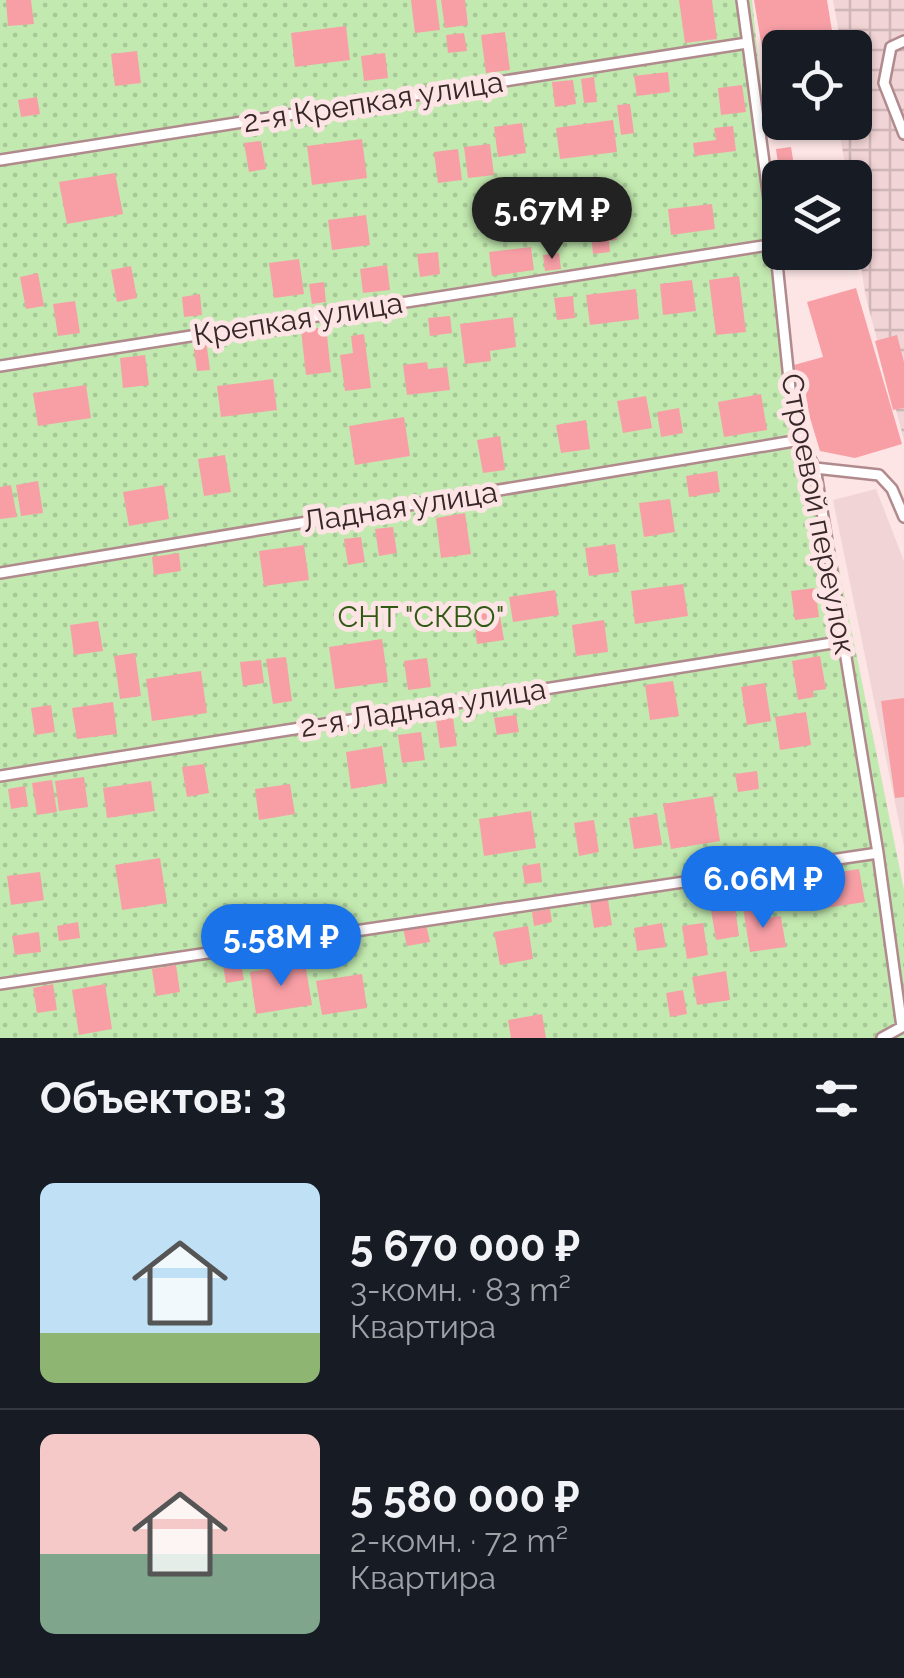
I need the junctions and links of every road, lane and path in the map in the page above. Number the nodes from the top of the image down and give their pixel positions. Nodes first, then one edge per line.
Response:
1 (742, 0) edge
2 (904, 40) edge
3 (747, 44) junction
4 (904, 134) edge
5 (0, 160) edge
6 (763, 160) edge
7 (762, 246) edge
8 (777, 270) edge
9 (0, 366) edge
10 (800, 440) junction
11 (815, 468) junction
12 (904, 517) edge
13 (0, 574) edge
14 (845, 641) junction
15 (0, 776) edge
16 (878, 853) junction
17 (0, 984) edge
18 (902, 1027) edge
19 (882, 1038) edge

1 - 3 lane, Строевой переулок
2 - 4 lane
3 - 5 lane, 2-я Крепкая улица
3 - 6 lane, Строевой переулок
7 - 9 lane, Крепкая улица
8 - 10 lane, Строевой переулок
10 - 11 lane, Строевой переулок
10 - 13 lane, Ладная улица
11 - 12 lane
11 - 14 lane, Строевой переулок
14 - 15 lane, 2-я Ладная улица
14 - 16 lane, Строевой переулок
16 - 17 lane
16 - 18 lane, Строевой переулок
18 - 19 lane

